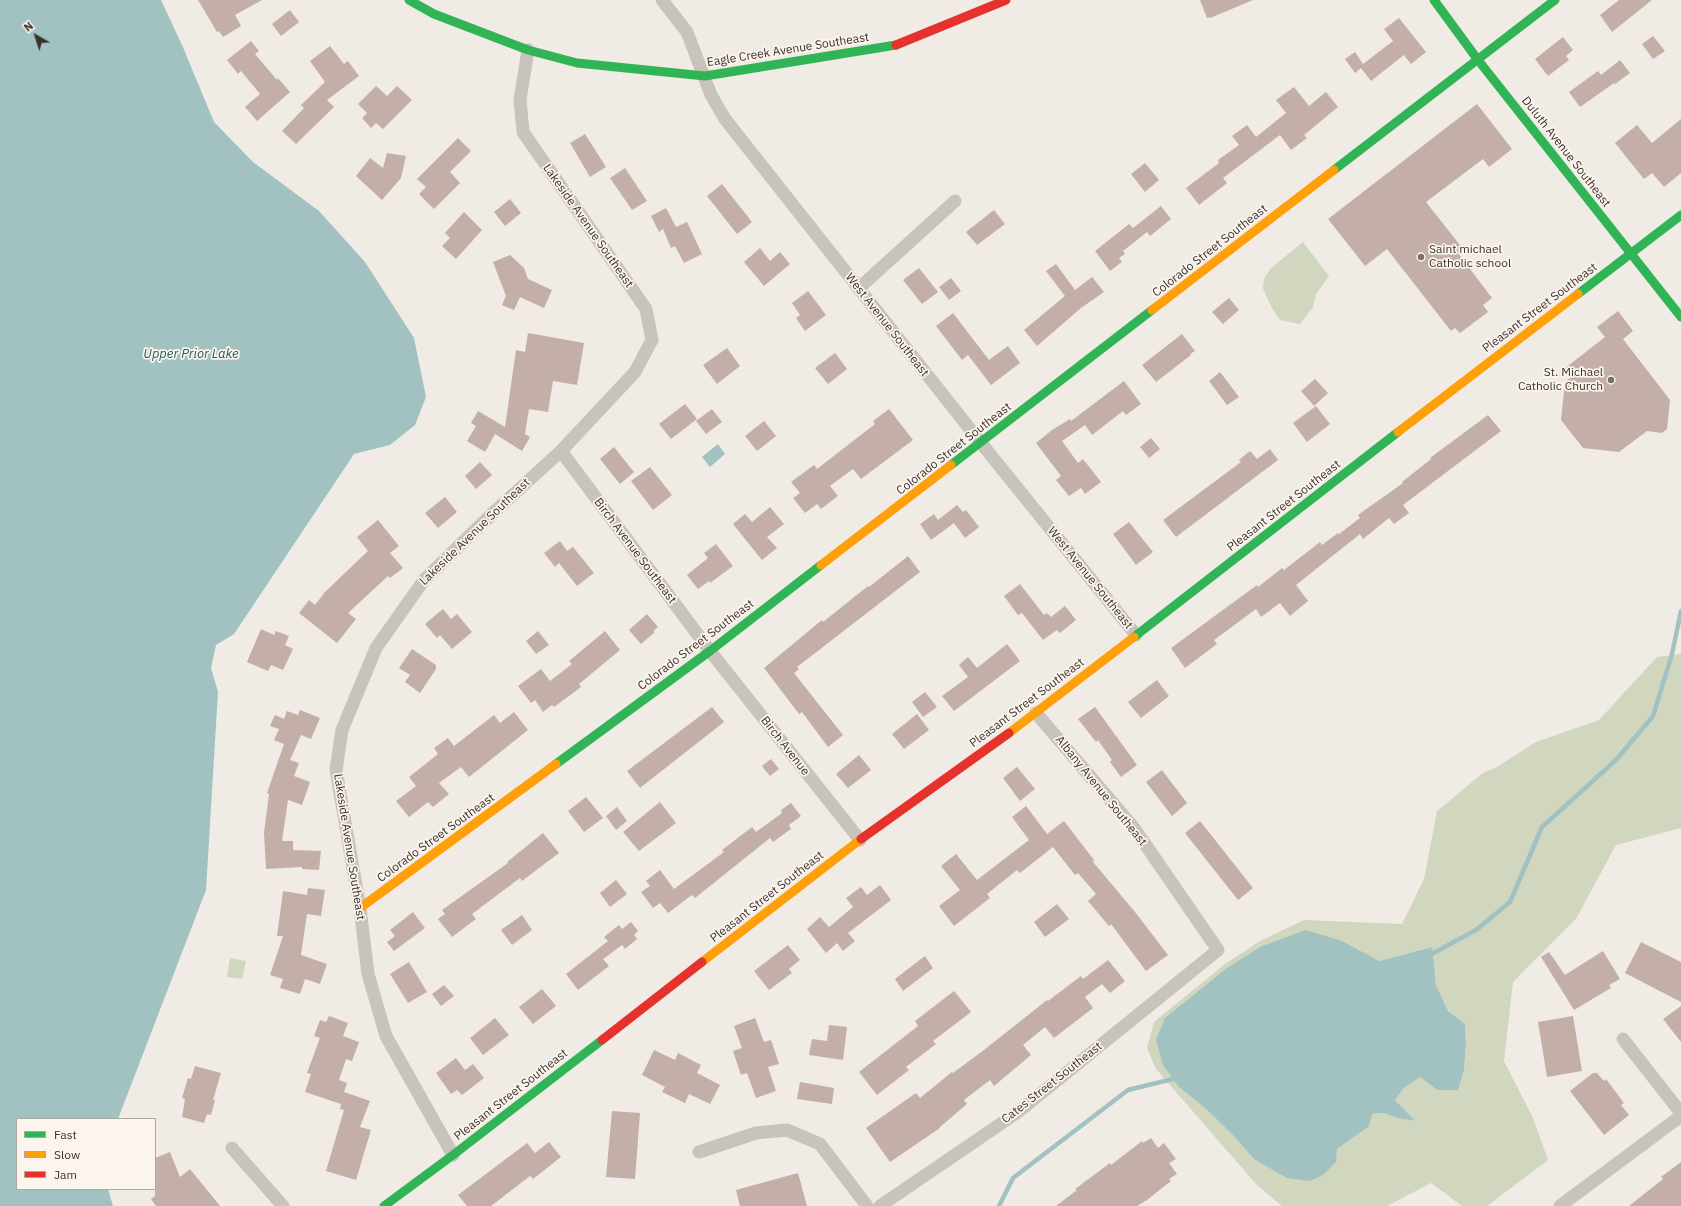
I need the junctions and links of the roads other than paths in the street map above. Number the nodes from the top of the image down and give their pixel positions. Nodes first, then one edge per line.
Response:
1 (408, 0) edge
2 (662, 0) edge
3 (1006, 0) edge
4 (1434, 0) edge
5 (1555, 0) edge
6 (528, 50) junction
7 (1478, 60) junction
8 (705, 76) junction
9 (955, 201) dead end
10 (1681, 215) edge
11 (1631, 253) junction
12 (859, 288) junction
13 (1681, 317) edge
14 (981, 443) junction
15 (561, 451) junction
16 (1136, 635) junction
17 (710, 651) junction
18 (1036, 713) junction
19 (860, 840) junction
20 (360, 908) junction
21 (1218, 950) joint
22 (1623, 1039) dead end
23 (1681, 1114) edge
24 (232, 1148) dead end
25 (699, 1152) dead end
26 (453, 1155) junction
27 (283, 1206) edge
28 (384, 1206) edge
29 (867, 1206) edge
30 (880, 1206) edge
31 (1560, 1206) edge

1 - 6 street, Eagle Creek Avenue Southeast
2 - 8 street, West Avenue Southeast
3 - 8 street, Eagle Creek Avenue Southeast
4 - 7 street, Duluth Avenue Southeast
5 - 7 street, Colorado Street Southeast
6 - 8 street, Eagle Creek Avenue Southeast
6 - 15 street, Lakeside Avenue Southeast
7 - 11 street, Duluth Avenue Southeast
7 - 14 street, Colorado Street Southeast
8 - 12 street, West Avenue Southeast
9 - 12 street
10 - 11 street, Pleasant Street Southeast
11 - 13 street, Duluth Avenue Southeast
11 - 16 street, Pleasant Street Southeast
12 - 14 street, West Avenue Southeast
14 - 16 street, West Avenue Southeast
14 - 17 street, Colorado Street Southeast
15 - 17 street, Birch Avenue Southeast
15 - 20 street, Lakeside Avenue Southeast
16 - 18 street, Pleasant Street Southeast
17 - 19 street, Birch Avenue
17 - 20 street, Colorado Street Southeast
18 - 19 street, Pleasant Street Southeast
18 - 21 street, Albany Avenue Southeast
19 - 26 street, Pleasant Street Southeast
20 - 26 street, Lakeside Avenue Southeast
21 - 30 street, Cates Street Southeast
22 - 23 street
23 - 31 street
24 - 27 street
25 - 29 street
26 - 28 street, Pleasant Street Southeast

